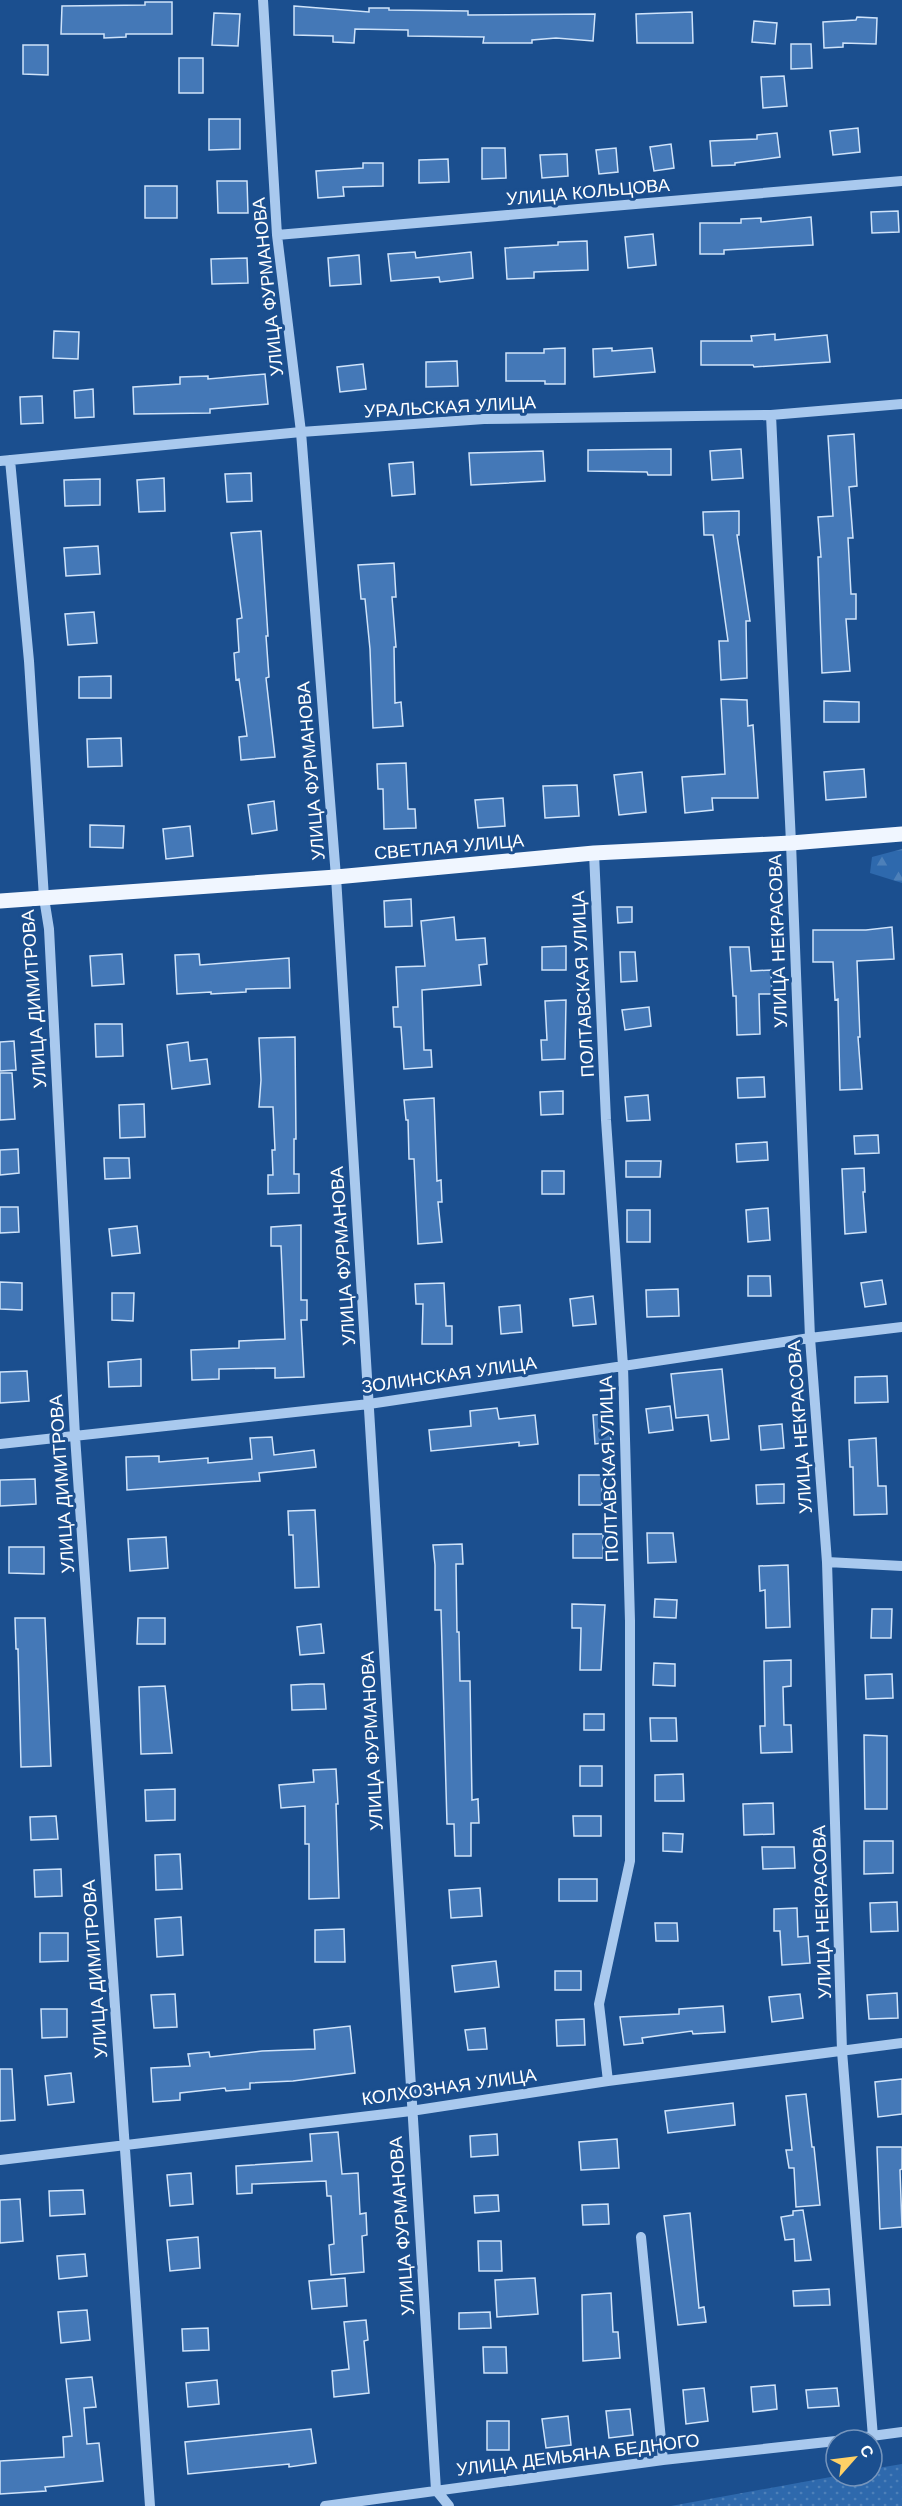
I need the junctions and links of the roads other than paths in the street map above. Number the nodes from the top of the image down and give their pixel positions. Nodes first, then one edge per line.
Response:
1 (263, 0) edge
2 (902, 181) edge
3 (277, 235) junction
4 (902, 404) edge
5 (771, 415) junction
6 (301, 432) junction
7 (5, 461) edge
8 (902, 834) edge
9 (791, 843) junction
10 (594, 853) junction
11 (336, 878) junction
12 (44, 898) junction
13 (0, 901) edge
14 (902, 1327) edge
15 (810, 1338) junction
16 (623, 1366) junction
17 (369, 1404) junction
18 (75, 1436) junction
19 (0, 1444) edge
20 (827, 1562) junction
21 (902, 1566) edge
22 (902, 2043) edge
23 (842, 2050) junction
24 (608, 2080) junction
25 (411, 2111) junction
26 (123, 2144) junction
27 (0, 2160) edge
28 (641, 2237) dead end
29 (872, 2428) edge
30 (902, 2432) edge
31 (884, 2435) edge
32 (824, 2442) edge
33 (663, 2460) junction
34 (436, 2490) junction
35 (150, 2506) edge
36 (325, 2506) edge
37 (449, 2506) edge

1 - 3 street, УЛИЦА ФУРМАНОВА
2 - 3 street, УЛИЦА КОЛЬЦОВА
3 - 6 street, УЛИЦА ФУРМАНОВА
4 - 5 street, УРАЛЬСКАЯ УЛИЦА
5 - 6 street, УРАЛЬСКАЯ УЛИЦА
5 - 9 street, УЛИЦА НЕКРАСОВА
6 - 7 street, УРАЛЬСКАЯ УЛИЦА
6 - 11 street, УЛИЦА ФУРМАНОВА
7 - 12 street, УЛИЦА ДИМИТРОВА
8 - 9 main road, СВЕТЛАЯ УЛИЦА
9 - 10 main road, СВЕТЛАЯ УЛИЦА
9 - 15 street, УЛИЦА НЕКРАСОВА
10 - 11 main road, СВЕТЛАЯ УЛИЦА
10 - 16 street, ПОЛТАВСКАЯ УЛИЦА
11 - 12 main road, СВЕТЛАЯ УЛИЦА
11 - 17 street, УЛИЦА ФУРМАНОВА
12 - 13 main road, СВЕТЛАЯ УЛИЦА
12 - 18 street, УЛИЦА ДИМИТРОВА
14 - 15 street, ЗОЛИНСКАЯ УЛИЦА
15 - 16 street, ЗОЛИНСКАЯ УЛИЦА
15 - 20 street, УЛИЦА НЕКРАСОВА
16 - 17 street, ЗОЛИНСКАЯ УЛИЦА
16 - 24 street, ПОЛТАВСКАЯ УЛИЦА
17 - 18 street, ЗОЛИНСКАЯ УЛИЦА
17 - 25 street, УЛИЦА ФУРМАНОВА
18 - 19 street, ЗОЛИНСКАЯ УЛИЦА
18 - 26 street, УЛИЦА ДИМИТРОВА
20 - 21 street
20 - 23 street, УЛИЦА НЕКРАСОВА
22 - 23 street, КОЛХОЗНАЯ УЛИЦА
23 - 24 street, КОЛХОЗНАЯ УЛИЦА
23 - 29 street, УЛИЦА НЕКРАСОВА
24 - 25 street, КОЛХОЗНАЯ УЛИЦА
25 - 26 street, КОЛХОЗНАЯ УЛИЦА
25 - 34 street, УЛИЦА ФУРМАНОВА
26 - 27 street, КОЛХОЗНАЯ УЛИЦА
26 - 35 street, УЛИЦА ДИМИТРОВА
28 - 33 street
30 - 31 street
32 - 33 street, УЛИЦА ДЕМЬЯНА БЕДНОГО
33 - 34 street, УЛИЦА ДЕМЬЯНА БЕДНОГО
34 - 36 street, УЛИЦА ДЕМЬЯНА БЕДНОГО
34 - 37 street

